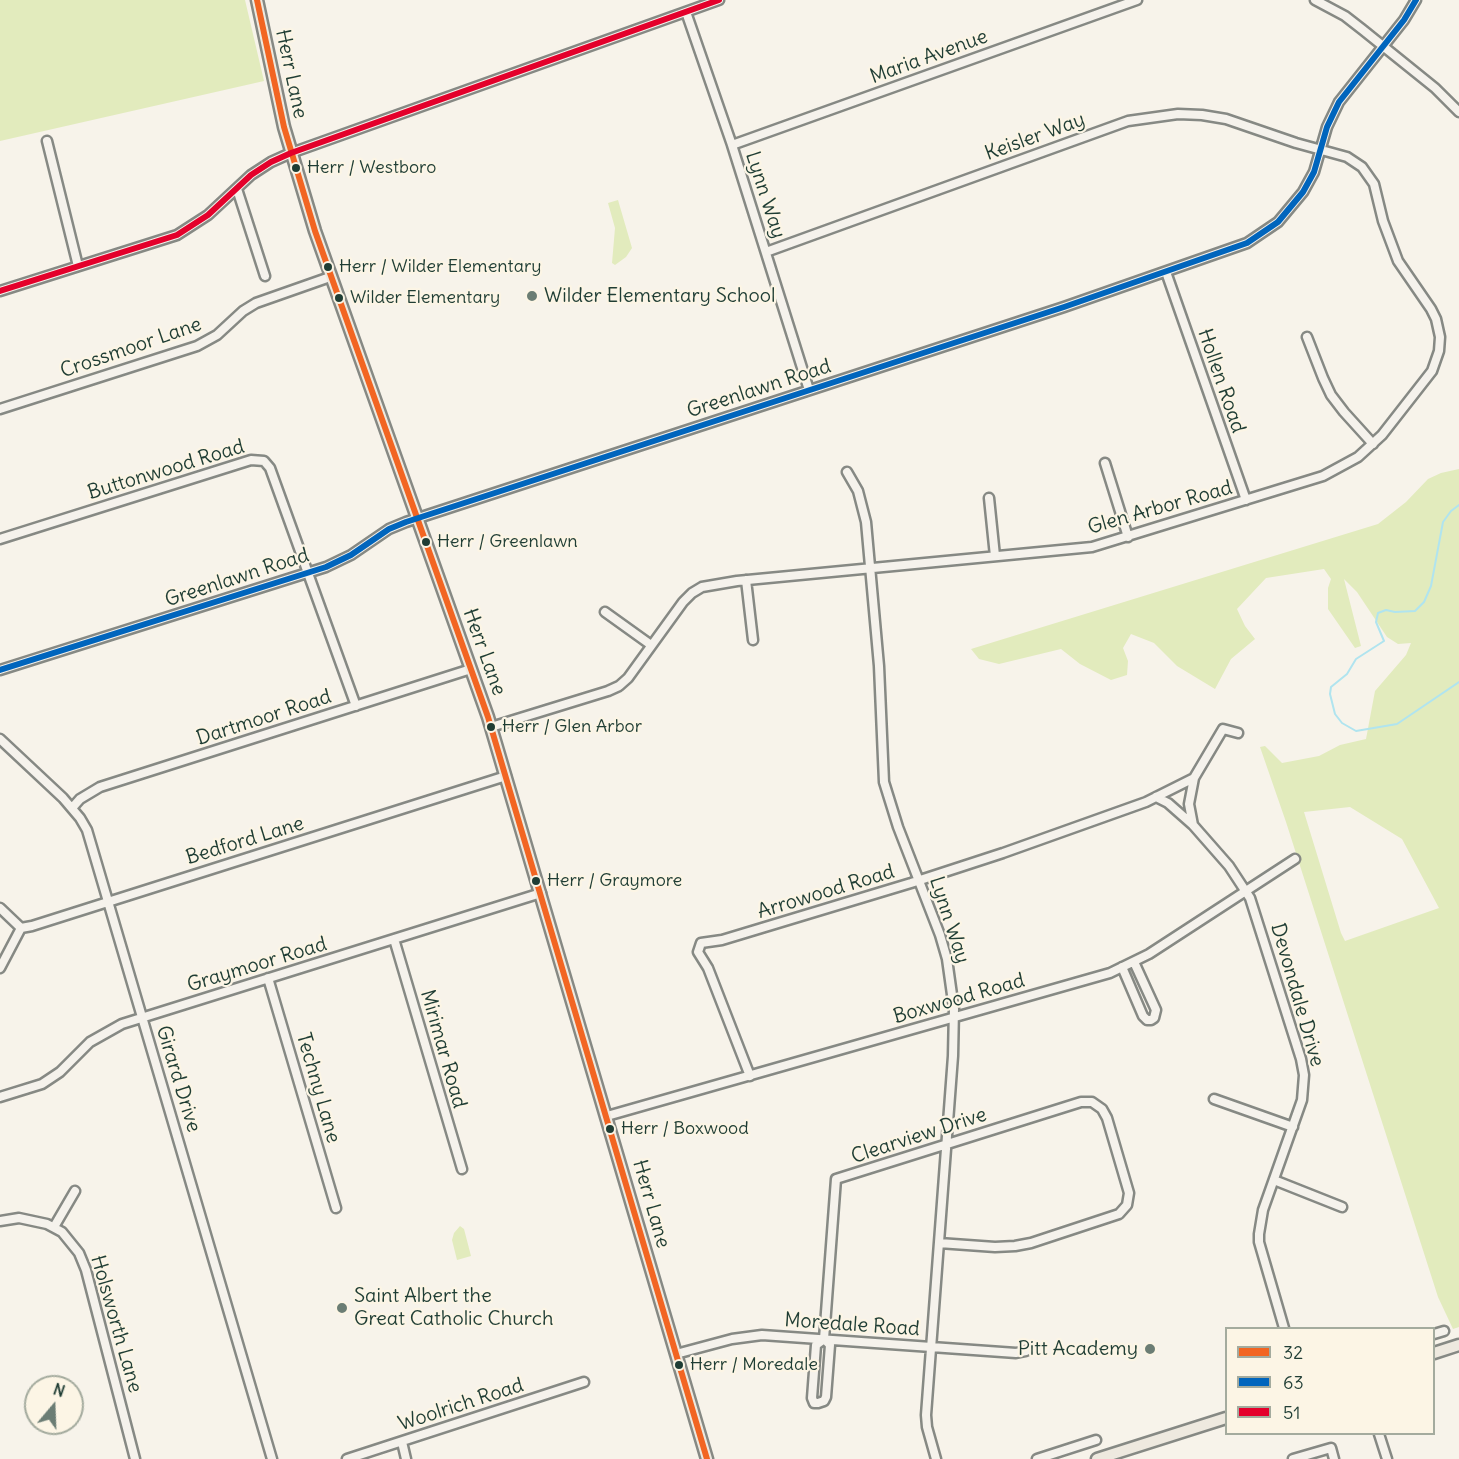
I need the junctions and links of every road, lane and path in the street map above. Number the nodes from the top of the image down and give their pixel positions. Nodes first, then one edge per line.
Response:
1 (256, 0) edge
2 (719, 0) edge
3 (1137, 0) edge
4 (1315, 0) edge
5 (1416, 0) edge
6 (686, 12) junction
7 (1383, 46) junction
8 (1459, 112) edge
9 (47, 141) dead end
10 (732, 145) junction
11 (1322, 150) junction
12 (291, 153) junction
13 (237, 189) junction
14 (766, 252) junction
15 (78, 266) junction
16 (1166, 272) junction
17 (265, 276) dead end
18 (330, 277) junction
19 (0, 291) edge
20 (1307, 337) dead end
21 (809, 390) junction
22 (0, 409) edge
23 (1373, 444) junction
24 (1105, 463) dead end
25 (847, 472) dead end
26 (989, 498) dead end
27 (1246, 500) junction
28 (418, 518) junction
29 (1128, 537) junction
30 (0, 539) edge
31 (994, 556) junction
32 (870, 568) junction
33 (308, 573) junction
34 (746, 580) junction
35 (604, 612) dead end
36 (753, 640) dead end
37 (651, 645) junction
38 (471, 669) junction
39 (0, 670) edge
40 (356, 706) junction
41 (491, 727) junction
42 (1238, 733) dead end
43 (0, 739) edge
44 (506, 776) junction
45 (1194, 778) junction
46 (1156, 797) junction
47 (72, 808) junction
48 (1193, 825) junction
49 (1295, 859) dead end
50 (919, 880) junction
51 (1246, 891) junction
52 (540, 893) junction
53 (108, 902) junction
54 (0, 908) edge
55 (21, 928) junction
56 (394, 939) junction
57 (1134, 962) junction
58 (1122, 967) junction
59 (0, 968) edge
60 (268, 978) junction
61 (143, 1018) junction
62 (954, 1018) junction
63 (750, 1076) junction
64 (0, 1097) edge
65 (1214, 1099) dead end
66 (607, 1116) junction
67 (1293, 1127) junction
68 (946, 1144) junction
69 (462, 1169) dead end
70 (1274, 1180) junction
71 (75, 1191) dead end
72 (1342, 1207) dead end
73 (336, 1208) dead end
74 (0, 1221) edge
75 (54, 1227) junction
76 (939, 1244) junction
77 (1283, 1327) edge
78 (1444, 1331) dead end
79 (1435, 1334) edge
80 (824, 1339) junction
81 (1459, 1344) edge
82 (931, 1347) junction
83 (1026, 1351) dead end
84 (1435, 1353) edge
85 (676, 1354) junction
86 (584, 1382) dead end
87 (1225, 1419) edge
88 (1379, 1435) edge
89 (1096, 1440) dead end
90 (402, 1442) junction
91 (135, 1459) edge
92 (272, 1459) edge
93 (347, 1459) edge
94 (406, 1459) edge
95 (707, 1459) edge
96 (936, 1459) edge
97 (1037, 1459) edge
98 (1097, 1459) edge
99 (1293, 1459) edge
100 (1334, 1459) edge
101 (1387, 1459) edge

1 - 12 main road, Herr Lane
2 - 6 street
3 - 10 street, Maria Avenue
4 - 7 street
5 - 7 street, Greenlawn Road
6 - 10 street, Lynn Way
6 - 12 street
7 - 8 street
7 - 11 street, Greenlawn Road
9 - 15 street
10 - 14 street, Lynn Way
11 - 14 street, Keisler Way
11 - 16 street, Greenlawn Road
11 - 23 street, Glen Arbor Road
12 - 13 street
12 - 18 main road, Herr Lane
13 - 15 street
13 - 17 street
14 - 21 street, Lynn Way
15 - 19 street
16 - 21 street, Greenlawn Road
16 - 27 street, Hollen Road
18 - 22 street, Crossmoor Lane
18 - 28 main road, Herr Lane
20 - 23 street
21 - 28 street, Greenlawn Road
23 - 27 street, Glen Arbor Road
24 - 29 street
25 - 32 street, Lynn Way
26 - 31 street
27 - 29 street, Glen Arbor Road
28 - 33 street, Greenlawn Road
28 - 38 main road, Herr Lane
29 - 31 street, Glen Arbor Road
30 - 33 street, Buttonwood Road
31 - 32 street, Glen Arbor Road
32 - 34 street, Glen Arbor Road
32 - 50 street, Lynn Way
33 - 39 street, Greenlawn Road
33 - 40 street, Buttonwood Road
34 - 36 street
34 - 37 street, Glen Arbor Road
35 - 37 street
37 - 41 street, Glen Arbor Road
38 - 40 street, Dartmoor Road
38 - 41 main road, Herr Lane
40 - 47 street, Dartmoor Road
41 - 44 main road, Herr Lane
42 - 45 street
43 - 47 street, Girard Drive
44 - 52 main road, Herr Lane
44 - 53 street, Bedford Lane
45 - 46 street, Arrowood Road
45 - 48 street
46 - 48 street, Devondale Drive
46 - 50 street, Arrowood Road
47 - 53 street, Girard Drive
48 - 51 street, Devondale Drive
49 - 51 street, Boxwood Road
50 - 62 street, Lynn Way
50 - 63 street, Arrowood Road
51 - 57 street, Boxwood Road
51 - 67 street, Devondale Drive
52 - 56 street, Graymoor Road
52 - 66 main road, Herr Lane
53 - 55 street, Bedford Lane
53 - 61 street, Girard Drive
54 - 55 street
55 - 59 street
56 - 60 street, Graymoor Road
56 - 69 street, Mirimar Road
57 - 58 street, Boxwood Road
57 - 58 street
58 - 62 street, Boxwood Road
60 - 61 street, Graymoor Road
60 - 73 street, Techny Lane
61 - 64 street, Graymoor Road
61 - 92 street, Girard Drive
62 - 63 street, Boxwood Road
62 - 68 street, Lynn Way
63 - 66 street, Boxwood Road
65 - 67 street
66 - 85 main road, Herr Lane
67 - 70 street, Devondale Drive
68 - 76 street, Lynn Way
68 - 76 street, Clearview Drive
68 - 80 street, Clearview Drive
70 - 72 street
70 - 77 street, Devondale Drive
71 - 75 street
74 - 75 street, Holsworth Lane
75 - 91 street, Holsworth Lane
76 - 82 street, Lynn Way
78 - 79 street
80 - 80 street
80 - 82 street, Moredale Road
80 - 85 street, Moredale Road
81 - 84 main road
82 - 83 street, Moredale Road
82 - 96 street, Lynn Way
85 - 95 main road, Herr Lane
86 - 90 street, Woolrich Road
87 - 98 main road
88 - 101 street
89 - 97 street
90 - 93 street, Woolrich Road
90 - 94 street
99 - 100 street

